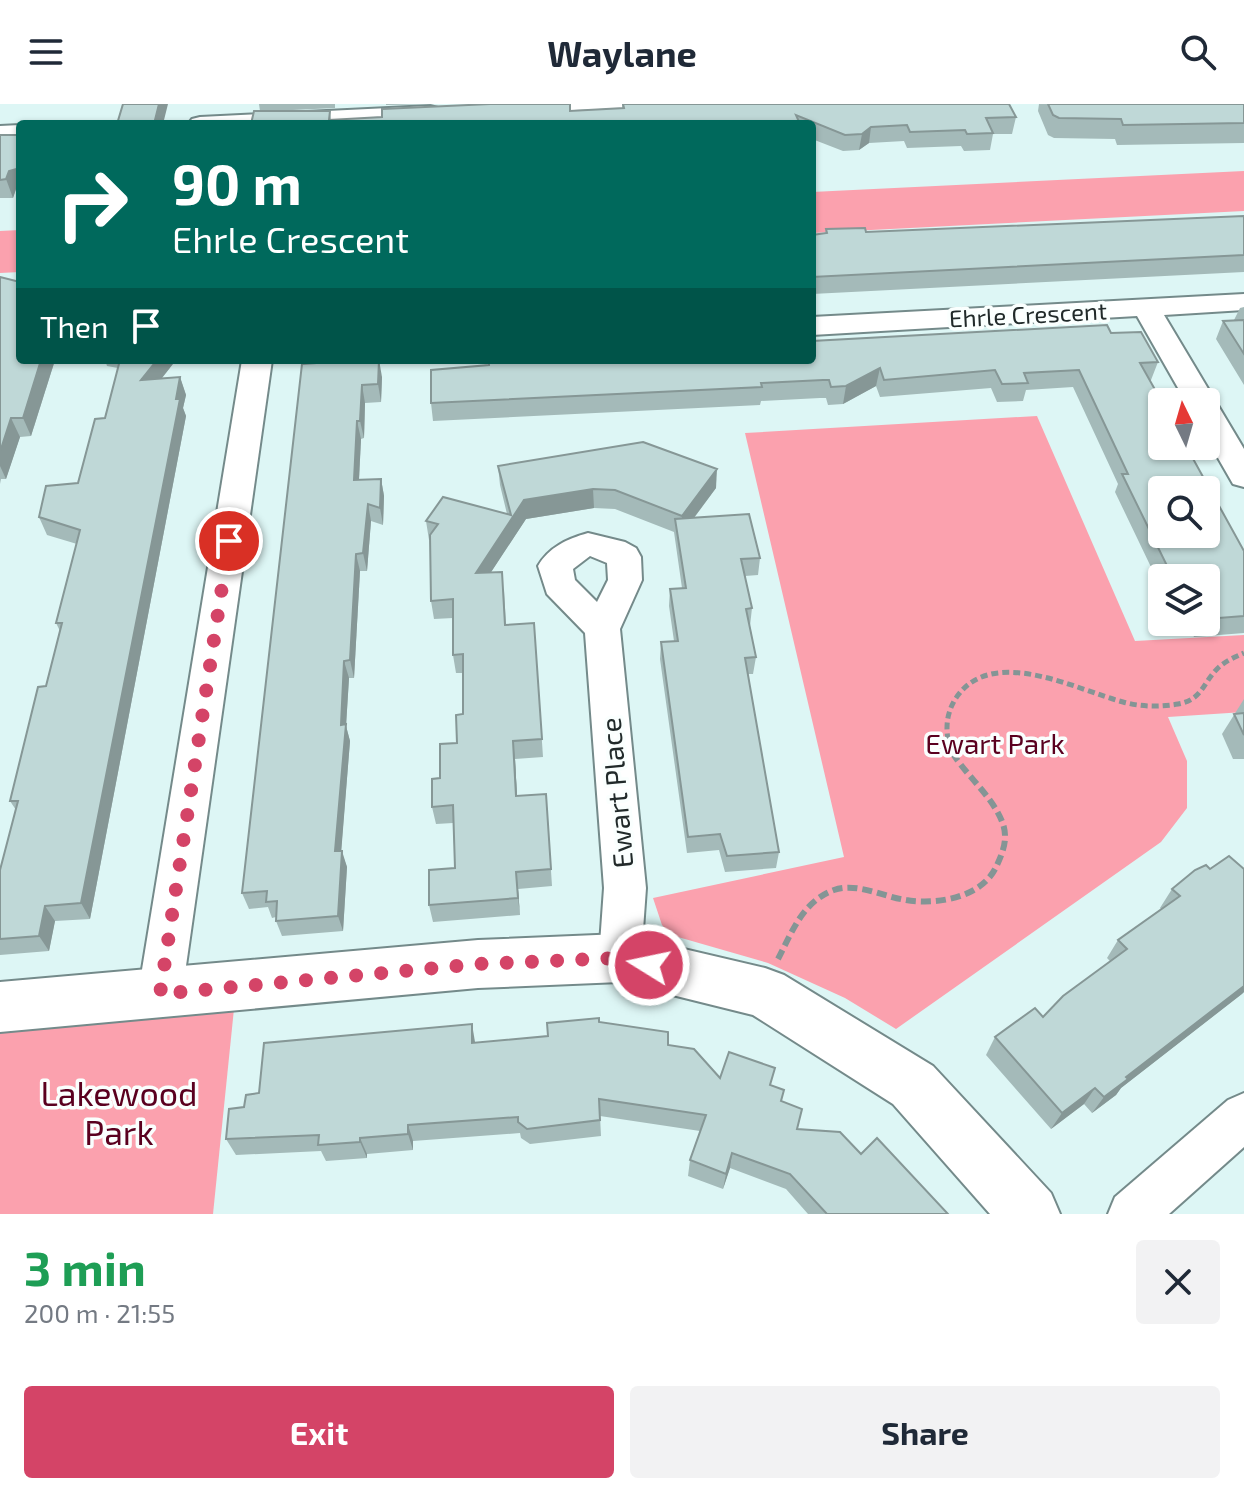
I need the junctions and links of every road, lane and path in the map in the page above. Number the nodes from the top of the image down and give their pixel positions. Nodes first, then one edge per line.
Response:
1 (626, 104) edge
2 (500, 110) edge
3 (453, 112) edge
4 (281, 120) edge
5 (1244, 302) edge
6 (1146, 308) junction
7 (816, 326) edge
8 (256, 364) edge
9 (1193, 388) edge
10 (1220, 435) edge
11 (1244, 476) edge
12 (602, 629) dead end
13 (1244, 653) edge
14 (620, 958) junction
15 (765, 993) junction
16 (160, 994) junction
17 (0, 1007) edge
18 (1244, 1116) edge
19 (1030, 1214) edge
20 (1132, 1214) edge

1 - 2 street
3 - 4 street
5 - 6 street, Ehrle Crescent
6 - 7 street, Ehrle Crescent
6 - 9 street
8 - 16 street
10 - 11 street
12 - 14 street, Ewart Place
13 - 15 path
14 - 15 street
14 - 16 street
15 - 19 street
16 - 17 street
18 - 20 street

